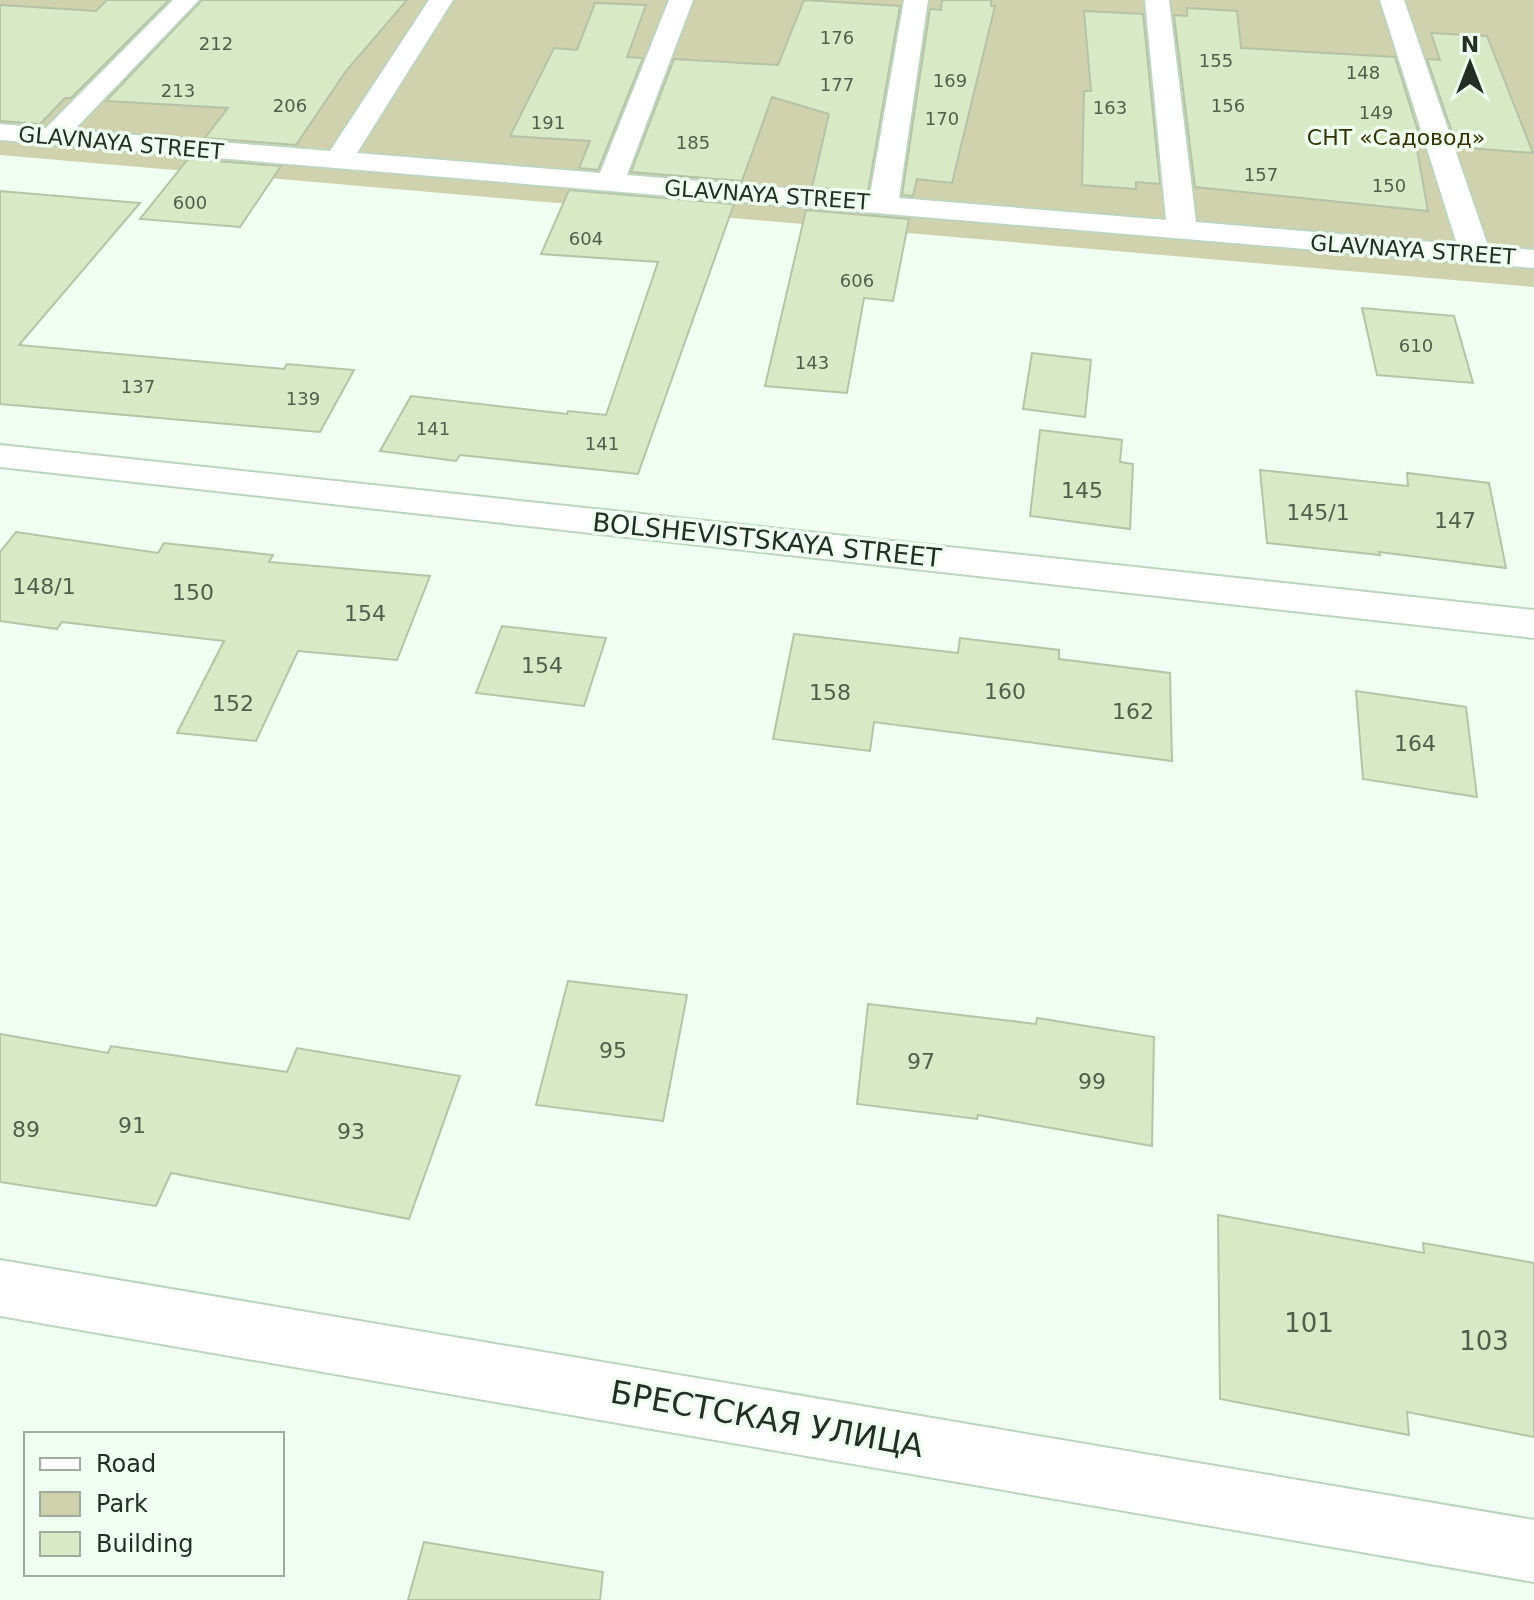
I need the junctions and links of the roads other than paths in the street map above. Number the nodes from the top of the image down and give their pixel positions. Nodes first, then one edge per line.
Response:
1 (187, 0) edge
2 (441, 0) edge
3 (681, 0) edge
4 (916, 0) edge
5 (1157, 0) edge
6 (1392, 0) edge
7 (0, 132) edge
8 (53, 136) junction
9 (337, 162) junction
10 (610, 183) junction
11 (883, 205) junction
12 (1182, 232) junction
13 (1476, 255) junction
14 (1534, 259) edge
15 (0, 456) edge
16 (1534, 624) edge
17 (0, 1288) edge
18 (1534, 1551) edge

1 - 8 street
2 - 9 street
3 - 10 street
4 - 11 street
5 - 12 street
6 - 13 street
7 - 8 street, GLAVNAYA STREET
8 - 9 street, GLAVNAYA STREET
9 - 10 street, GLAVNAYA STREET
10 - 11 street, GLAVNAYA STREET
11 - 12 street, GLAVNAYA STREET
12 - 13 street, GLAVNAYA STREET
13 - 14 street, GLAVNAYA STREET
15 - 16 street, BOLSHEVISTSKAYA STREET
17 - 18 street, БРЕСТСКАЯ УЛИЦА

